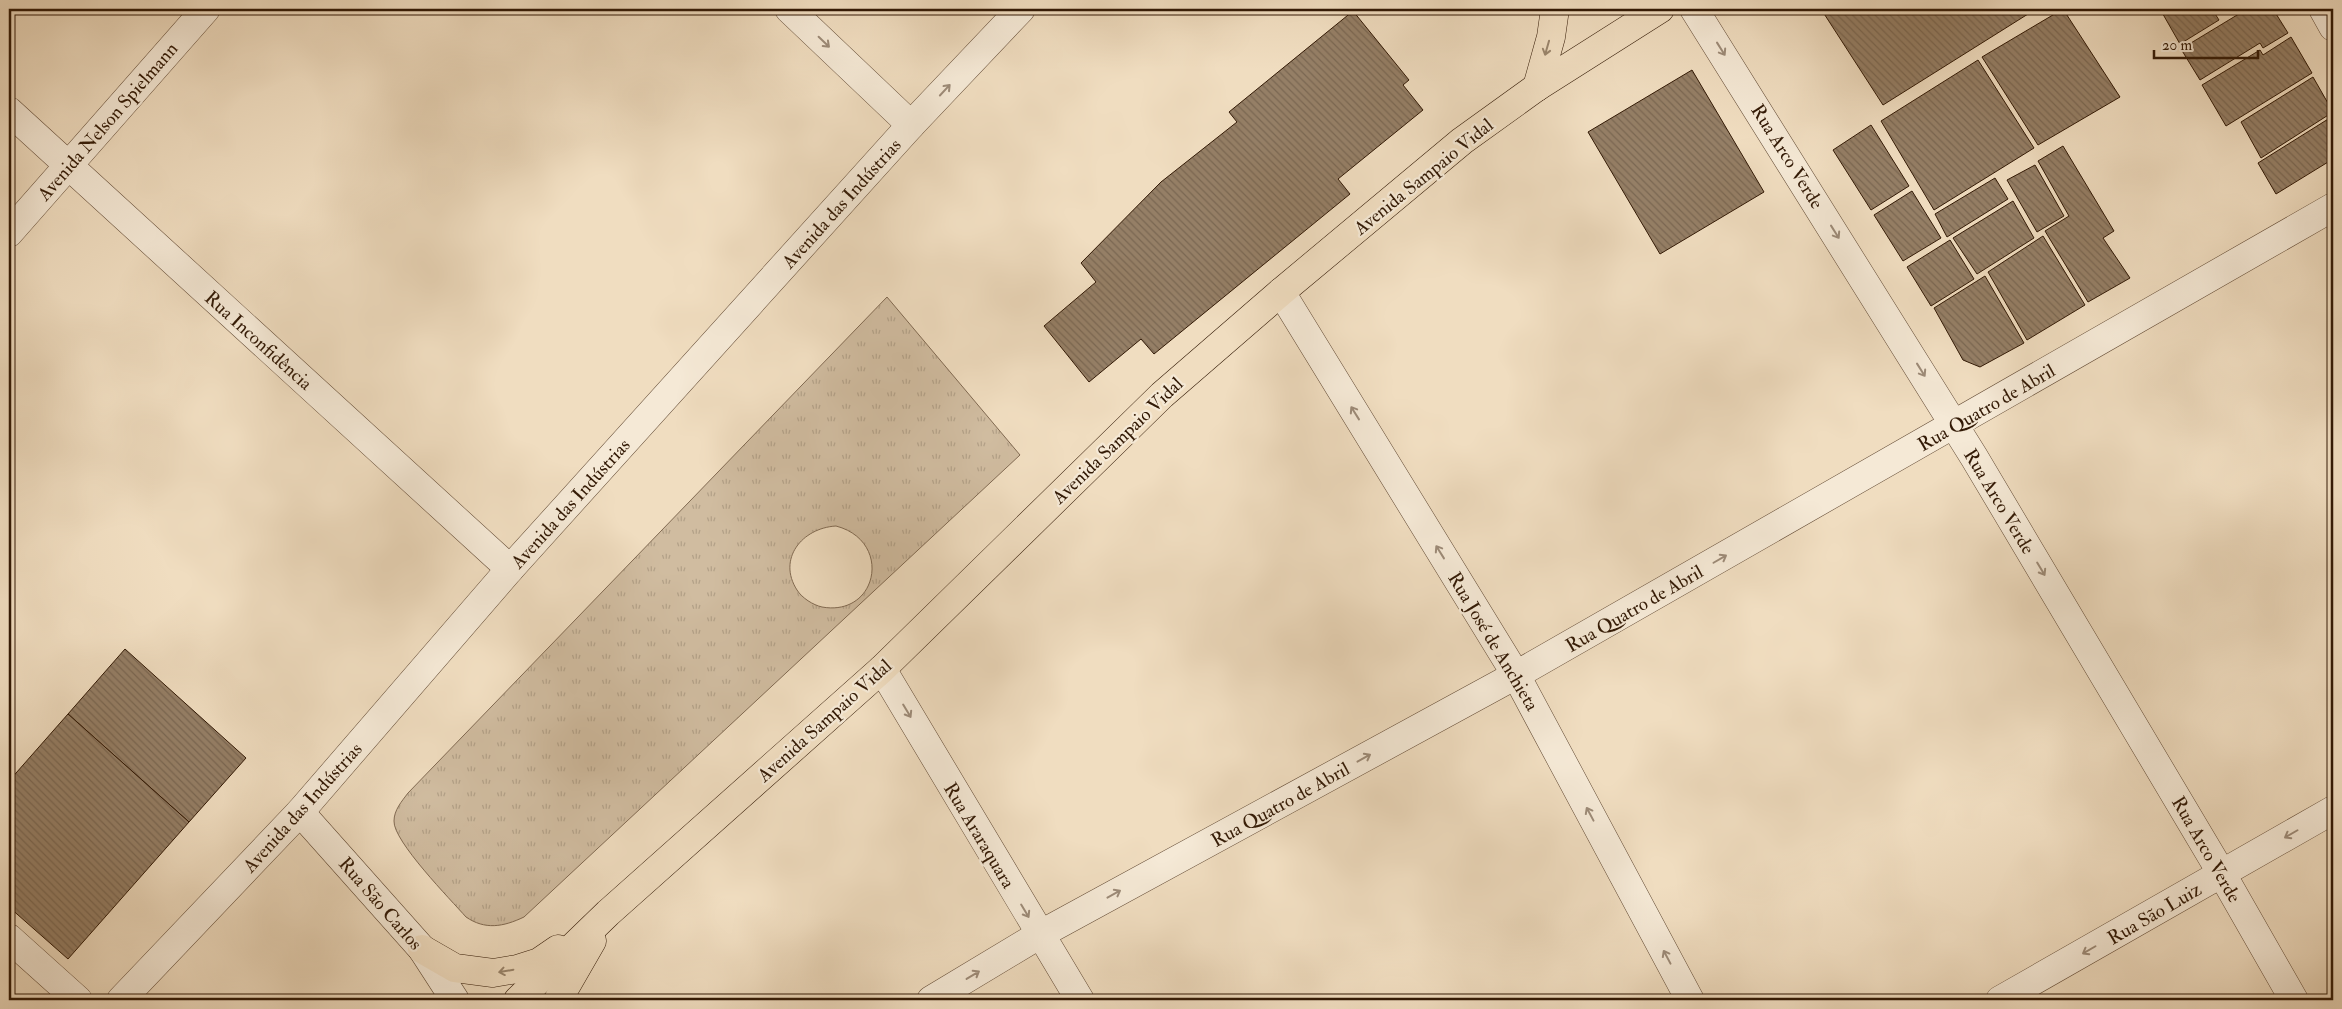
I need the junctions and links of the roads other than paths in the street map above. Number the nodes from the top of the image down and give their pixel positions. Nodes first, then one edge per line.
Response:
1 (206, 9) edge
2 (789, 9) edge
3 (1021, 9) edge
4 (1555, 9) edge
5 (1660, 9) edge
6 (1694, 9) edge
7 (2323, 9) edge
8 (2333, 27) edge
9 (1537, 87) junction
10 (9, 111) edge
11 (911, 125) junction
12 (67, 166) junction
13 (2333, 207) edge
14 (9, 233) edge
15 (1281, 292) junction
16 (1954, 426) junction
17 (510, 569) junction
18 (882, 669) junction
19 (1516, 675) junction
20 (2333, 810) edge
21 (300, 812) junction
22 (2222, 874) junction
23 (366, 884) junction
24 (608, 913) junction
25 (1039, 935) junction
26 (9, 938) edge
27 (422, 949) junction
28 (78, 1000) edge
29 (121, 1000) edge
30 (440, 1000) edge
31 (455, 1000) edge
32 (518, 1000) edge
33 (558, 1000) edge
34 (931, 1000) edge
35 (1080, 1000) edge
36 (1690, 1000) edge
37 (2000, 1000) edge
38 (2294, 1000) edge

1 - 12 street, Avenida Nelson Spielmann
2 -> 11 street
11 -> 3 street, Avenida das Indústrias
4 -> 9 main road
5 - 9 main road, Avenida Sampaio Vidal
6 -> 16 street, Rua Arco Verde
7 - 8 street
9 - 15 main road, Avenida Sampaio Vidal
10 - 12 street, Rua Inconfidência
11 - 17 street, Avenida das Indústrias
12 - 14 street, Avenida Nelson Spielmann
12 - 17 street, Rua Inconfidência
13 - 16 street, Rua Quatro de Abril
15 - 18 main road, Avenida Sampaio Vidal
19 -> 15 street, Rua José de Anchieta
19 -> 16 street, Rua Quatro de Abril
16 -> 22 street, Rua Arco Verde
17 - 21 street, Avenida das Indústrias
18 - 24 main road, Avenida Sampaio Vidal
18 -> 25 street, Rua Araraquara
25 -> 19 street, Rua Quatro de Abril
36 -> 19 street, Rua José de Anchieta
20 -> 22 street, Rua São Luiz
21 - 23 street, Rua São Carlos
21 - 29 street, Avenida das Indústrias
22 -> 37 street, Rua São Luiz
22 - 38 street, Rua Arco Verde
23 - 27 street, Rua São Carlos
23 - 30 street
24 -> 27 main road
24 - 32 main road, Avenida Sampaio Vidal
24 - 33 main road, Avenida Sampaio Vidal
34 -> 25 street, Rua Quatro de Abril
25 - 35 street, Rua Araraquara
26 - 28 street
27 - 31 street, Rua São Carlos

